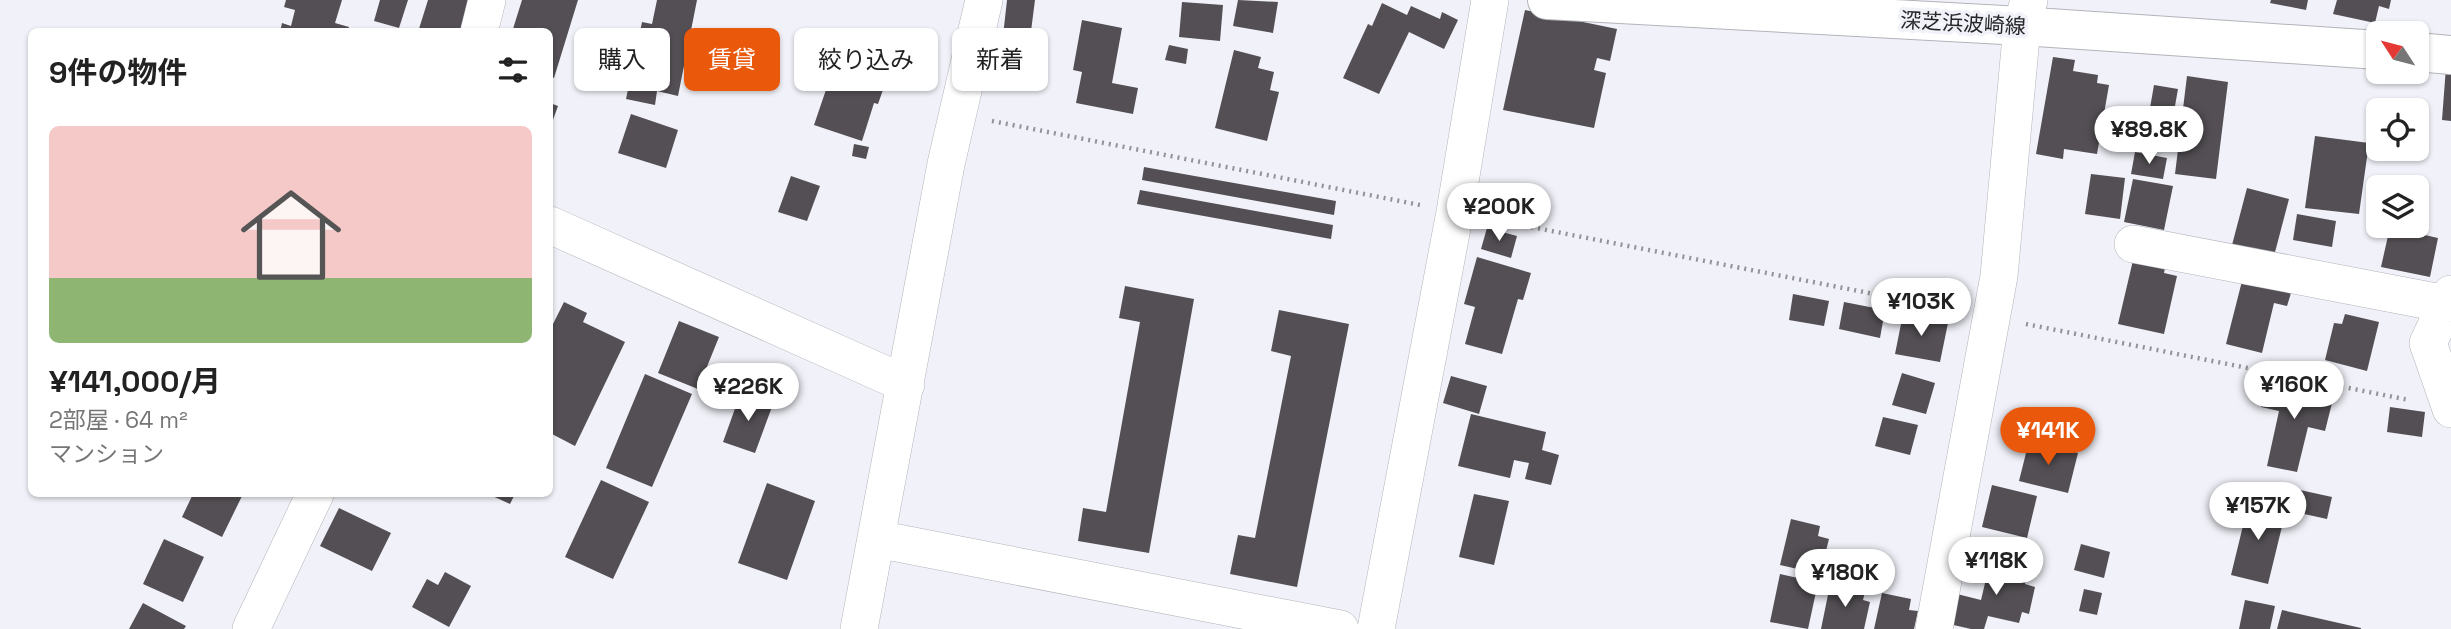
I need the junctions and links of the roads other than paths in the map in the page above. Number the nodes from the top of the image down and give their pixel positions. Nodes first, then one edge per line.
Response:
1 (487, 0) edge
2 (984, 0) edge
3 (1490, 0) edge
4 (1547, 0) edge
5 (2026, 13) edge
6 (480, 28) edge
7 (2366, 49) edge
8 (2429, 53) edge
9 (2451, 55) edge
10 (553, 226) edge
11 (2133, 244) dead end
12 (2449, 299) edge
13 (906, 384) junction
14 (2451, 408) edge
15 (314, 497) edge
16 (877, 539) junction
17 (251, 629) edge
18 (859, 629) edge
19 (1340, 629) edge
20 (1376, 629) edge
21 (1934, 629) edge

1 - 6 street
2 - 13 street
3 - 20 street
4 - 5 main road, 深芝浜波崎線
5 - 7 main road, 深芝浜波崎線
5 - 21 street
8 - 9 main road
10 - 13 street
11 - 12 street
12 - 14 street
13 - 16 street
15 - 17 street
16 - 18 street
16 - 19 street

